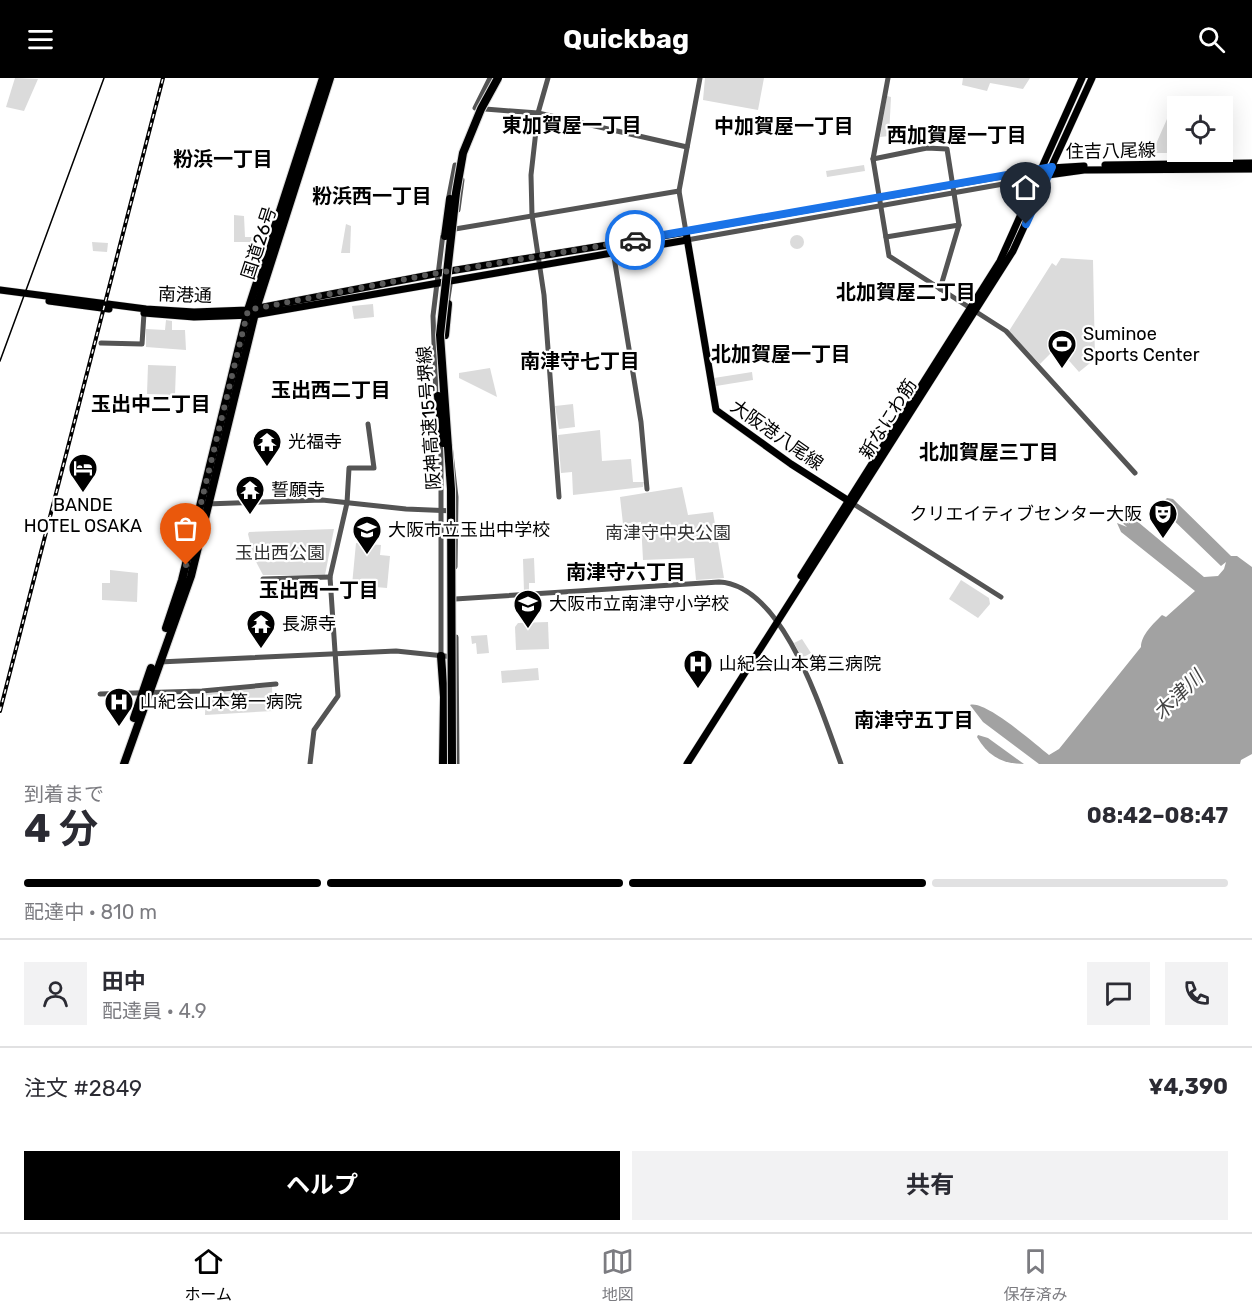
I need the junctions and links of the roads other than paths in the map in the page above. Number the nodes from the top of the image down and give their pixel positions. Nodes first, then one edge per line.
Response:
1 (323, 78) edge
2 (330, 78) edge
3 (491, 78) edge
4 (499, 78) edge
5 (548, 78) edge
6 (700, 78) edge
7 (888, 78) edge
8 (1082, 78) edge
9 (1092, 78) edge
10 (475, 108) dead end
11 (485, 110) junction
12 (538, 113) junction
13 (687, 147) junction
14 (873, 159) junction
15 (1252, 163) edge
16 (455, 165) dead end
17 (1052, 167) junction
18 (1252, 169) edge
19 (1042, 170) junction
20 (1049, 175) junction
21 (1039, 178) junction
22 (953, 185) junction
23 (679, 191) junction
24 (954, 194) junction
25 (879, 198) junction
26 (881, 207) junction
27 (532, 214) junction
28 (959, 225) junction
29 (455, 229) junction
30 (686, 232) junction
31 (886, 237) junction
32 (687, 240) junction
33 (612, 244) junction
34 (613, 253) junction
35 (538, 256) junction
36 (539, 265) junction
37 (450, 271) junction
38 (440, 273) junction
39 (450, 280) junction
40 (438, 283) junction
41 (940, 289) junction
42 (0, 290) edge
43 (0, 295) edge
44 (448, 304) junction
45 (973, 309) junction
46 (251, 312) junction
47 (144, 313) junction
48 (101, 343) dead end
49 (368, 424) dead end
50 (1135, 473) dead end
51 (451, 489) junction
52 (647, 489) dead end
53 (559, 497) dead end
54 (850, 502) junction
55 (347, 503) junction
56 (205, 504) junction
57 (442, 510) junction
58 (456, 511) junction
59 (330, 577) junction
60 (262, 579) dead end
61 (1001, 597) dead end
62 (455, 599) junction
63 (775, 621) junction
64 (336, 654) junction
65 (441, 656) junction
66 (456, 657) junction
67 (159, 662) junction
68 (276, 684) dead end
69 (100, 694) dead end
70 (146, 694) junction
71 (118, 764) edge
72 (124, 764) edge
73 (310, 764) edge
74 (444, 764) edge
75 (452, 764) edge
76 (457, 764) edge
77 (682, 764) edge
78 (687, 764) edge
79 (841, 764) edge

1 - 46 highway, 国道26号
2 - 46 highway, 国道26号
3 - 10 street
3 - 74 highway, 阪神高速15号堺線, bridge
4 - 11 street
4 - 51 highway, 阪神高速15号堺線, bridge
5 - 12 street
6 - 13 street
7 - 14 street
8 - 19 main road, 新なにわ筋
9 - 17 main road, 新なにわ筋
11 - 12 street
11 - 29 street
12 - 13 street
12 - 27 street
13 - 23 street
14 - 22 street
14 - 25 street
15 - 17 main road, 住吉八尾線
16 - 38 street
17 - 19 main road, 住吉八尾線
17 - 20 main road, 新なにわ筋
18 - 20 main road, 住吉八尾線
19 - 21 main road, 新なにわ筋
19 - 22 street, 南港通
20 - 21 main road, 住吉八尾線
20 - 45 main road, 新なにわ筋
21 - 24 street, 南港通
21 - 45 main road, 新なにわ筋
22 - 24 street
22 - 25 street, 南港通
23 - 27 street
23 - 30 street
24 - 26 street, 南港通
24 - 28 street
25 - 26 street
25 - 30 street, 南港通
26 - 31 street
26 - 32 street, 南港通
27 - 29 street
27 - 35 street
28 - 31 street
28 - 41 street
29 - 37 street
30 - 32 main road, 大阪港八尾線
30 - 33 main road, 南港通
31 - 41 street
32 - 34 main road, 南港通
32 - 54 main road, 大阪港八尾線
33 - 34 street
33 - 35 main road, 南港通
34 - 36 main road, 南港通
34 - 52 street
35 - 36 street
35 - 37 main road, 南港通
36 - 39 main road, 南港通
36 - 53 street
37 - 38 main road, 南港通
37 - 39 street
38 - 40 street
38 - 46 main road, 南港通
39 - 40 main road, 南港通
39 - 44 street
40 - 46 main road, 南港通
40 - 57 street
41 - 45 street
42 - 46 main road, 南港通
43 - 47 main road, 南港通
44 - 51 highway, bridge
44 - 58 street
45 - 50 street
45 - 54 main road, 新なにわ筋
46 - 47 main road, 南港通
46 - 56 highway, 国道26号
47 - 48 street
49 - 55 street
51 - 75 highway, 阪神高速15号堺線, bridge
54 - 61 street
54 - 63 main road, 新なにわ筋
55 - 56 street
55 - 57 street
55 - 59 street
56 - 67 highway, 国道26号
56 - 70 highway, 国道26号
57 - 58 street
57 - 65 street
58 - 62 street
59 - 60 street
59 - 64 street
62 - 63 street
62 - 66 street
63 - 77 main road, 新なにわ筋
63 - 78 main road, 新なにわ筋
63 - 79 street
64 - 65 street
64 - 67 street
64 - 73 street
65 - 66 street
65 - 74 street
65 - 74 highway
66 - 76 street
67 - 70 highway, 国道26号
68 - 70 street
69 - 70 street
70 - 71 highway, 国道26号
70 - 72 highway, 国道26号

